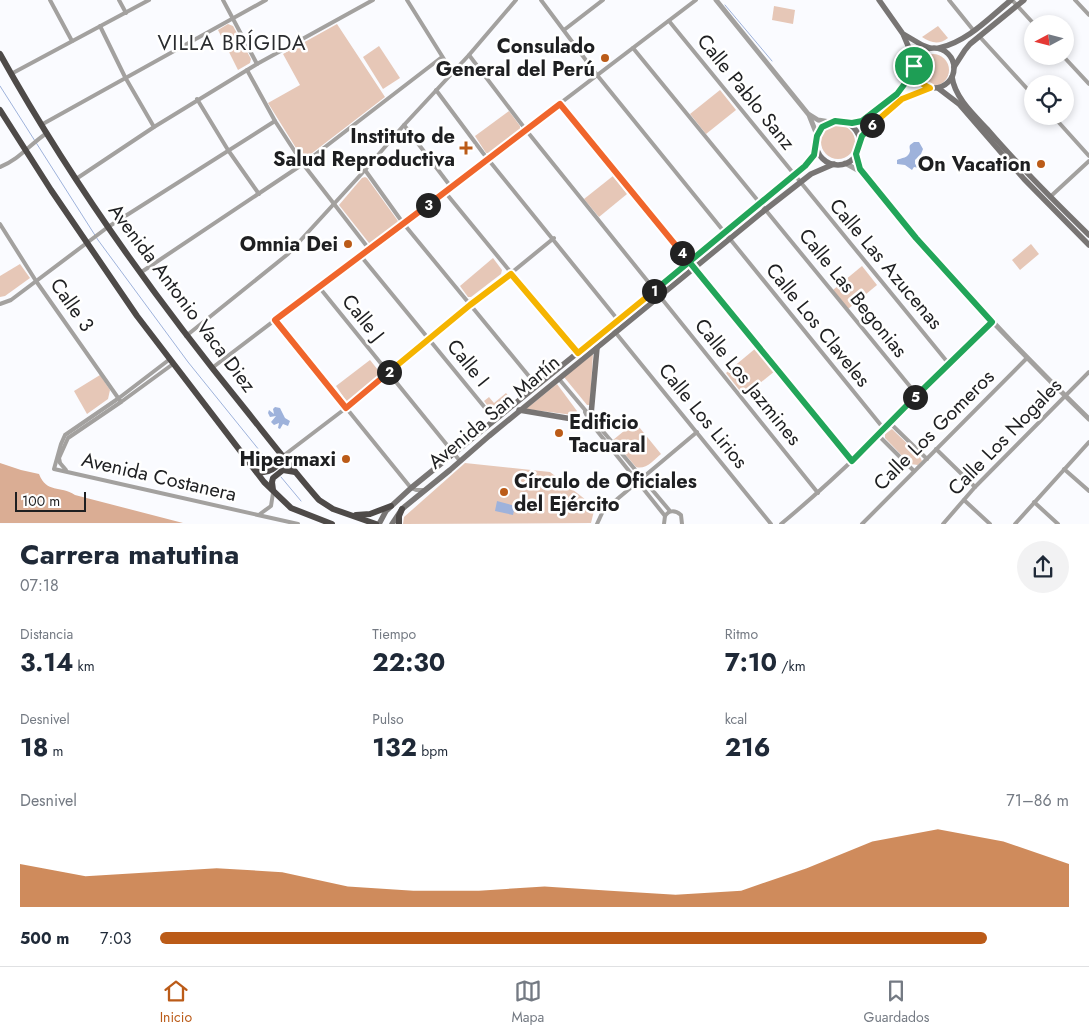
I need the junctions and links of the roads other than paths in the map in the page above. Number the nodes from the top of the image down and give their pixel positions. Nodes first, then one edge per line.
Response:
1 (50, 0) edge
2 (119, 0) edge
3 (149, 0) edge
4 (223, 0) edge
5 (266, 0) edge
6 (374, 0) edge
7 (406, 0) edge
8 (516, 0) edge
9 (541, 0) edge
10 (603, 0) edge
11 (696, 0) edge
12 (879, 0) edge
13 (949, 0) edge
14 (1012, 0) edge
15 (1024, 0) edge
16 (1075, 0) edge
17 (718, 1) edge
18 (1017, 5) junction
19 (126, 12) junction
20 (1026, 15) edge
21 (1089, 15) edge
22 (233, 18) junction
23 (668, 21) junction
24 (100, 26) junction
25 (564, 30) junction
26 (974, 31) junction
27 (903, 34) junction
28 (979, 36) junction
29 (72, 42) junction
30 (633, 48) junction
31 (935, 48) junction
32 (0, 54) edge
33 (469, 55) junction
34 (442, 56) junction
35 (257, 64) junction
36 (915, 64) junction
37 (1072, 65) edge
38 (954, 68) junction
39 (247, 70) junction
40 (452, 72) junction
41 (12, 74) junction
42 (597, 75) junction
43 (952, 77) junction
44 (125, 78) junction
45 (1089, 84) edge
46 (1024, 85) edge
47 (930, 88) junction
48 (938, 88) junction
49 (436, 90) junction
50 (198, 99) junction
51 (560, 104) junction
52 (0, 110) edge
53 (809, 115) junction
54 (275, 120) junction
55 (830, 122) junction
56 (846, 123) junction
57 (42, 125) junction
58 (404, 125) junction
59 (1061, 125) edge
60 (154, 127) junction
61 (526, 130) junction
62 (46, 133) junction
63 (817, 136) junction
64 (859, 142) junction
65 (816, 146) junction
66 (25, 150) junction
67 (228, 150) junction
68 (856, 154) junction
69 (1089, 156) edge
70 (488, 158) junction
71 (1089, 161) edge
72 (845, 163) junction
73 (303, 164) junction
74 (834, 164) junction
75 (0, 167) edge
76 (365, 170) junction
77 (794, 174) junction
78 (863, 174) junction
79 (75, 180) junction
80 (800, 182) junction
81 (452, 187) junction
82 (445, 192) junction
83 (259, 194) junction
84 (1050, 197) junction
85 (334, 203) junction
86 (760, 203) junction
87 (765, 210) junction
88 (403, 223) junction
89 (0, 224) edge
90 (105, 229) junction
91 (723, 232) junction
92 (1081, 232) junction
93 (1089, 235) edge
94 (554, 238) junction
95 (729, 240) junction
96 (88, 242) junction
97 (1089, 244) edge
98 (369, 249) junction
99 (360, 255) junction
100 (689, 261) junction
101 (695, 268) junction
102 (140, 273) junction
103 (511, 274) junction
104 (36, 281) junction
105 (319, 287) junction
106 (655, 290) junction
107 (660, 297) junction
108 (0, 304) edge
109 (470, 305) junction
110 (275, 320) junction
111 (618, 320) junction
112 (992, 322) junction
113 (611, 327) junction
114 (616, 332) junction
115 (186, 336) junction
116 (429, 340) junction
117 (597, 348) junction
118 (578, 353) junction
119 (1027, 358) junction
120 (172, 361) junction
121 (949, 364) junction
122 (212, 368) junction
123 (1089, 372) edge
124 (388, 373) junction
125 (559, 379) junction
126 (537, 386) junction
127 (524, 396) junction
128 (917, 396) junction
129 (1064, 396) junction
130 (120, 400) junction
131 (529, 402) junction
132 (346, 408) junction
133 (519, 410) junction
134 (589, 416) junction
135 (1089, 419) edge
136 (495, 420) junction
137 (890, 423) junction
138 (884, 429) junction
139 (484, 430) junction
140 (697, 432) junction
141 (878, 435) junction
142 (489, 436) junction
143 (1089, 442) edge
144 (936, 449) junction
145 (454, 454) junction
146 (283, 456) junction
147 (927, 459) junction
148 (460, 461) junction
149 (852, 461) junction
150 (1064, 469) junction
151 (256, 471) junction
152 (68, 472) junction
153 (914, 472) junction
154 (296, 473) junction
155 (639, 479) junction
156 (975, 487) junction
157 (412, 488) junction
158 (426, 489) junction
159 (273, 491) junction
160 (1089, 492) edge
161 (818, 493) junction
162 (964, 500) junction
163 (1034, 502) junction
164 (391, 506) junction
165 (402, 509) junction
166 (670, 511) junction
167 (258, 514) junction
168 (350, 515) junction
169 (664, 516) junction
170 (327, 522) edge
171 (298, 524) edge
172 (332, 524) edge
173 (378, 524) edge
174 (392, 524) edge
175 (399, 524) edge
176 (597, 524) edge
177 (664, 524) edge
178 (682, 524) edge
179 (771, 524) edge
180 (781, 524) edge
181 (862, 524) edge
182 (943, 524) edge
183 (990, 524) edge
184 (1015, 524) edge
185 (1058, 524) edge

1 - 29 street
2 - 19 street
3 - 19 street
4 - 22 street
5 - 22 street
6 - 35 street
7 - 34 street
8 - 33 street
9 - 25 street, Calle Los Claveles
10 - 25 street
11 - 23 street
12 - 27 main road
13 - 26 street
14 - 18 street
14 - 26 main road
15 - 18 main road
16 - 21 street
17 - 53 street
18 - 20 street
18 - 28 main road
19 - 24 street
22 - 35 street
22 - 44 street
23 - 30 street
23 - 77 street, Calle Pablo Sanz
24 - 29 street
24 - 44 street
25 - 42 street, Calle Los Claveles
26 - 31 main road
27 - 31 main road
27 - 36 main road
28 - 38 main road
28 - 46 street
29 - 41 street
30 - 42 street
30 - 86 street, Calle Las Begonias
31 - 36 main road
31 - 38 main road
32 - 41 highway, Avenida Antonio Vaca Diez
33 - 40 street
33 - 61 street, Calle Los Jazmines
34 - 40 street
34 - 73 street
35 - 39 street
36 - 47 main road
36 - 56 main road
37 - 45 street
38 - 43 main road
39 - 50 street
39 - 54 street
40 - 49 street
41 - 57 highway, Avenida Antonio Vaca Diez
42 - 51 street
42 - 91 street, Calle Los Claveles
43 - 48 main road
43 - 84 main road
44 - 57 street
44 - 60 street
47 - 48 main road
47 - 64 main road
48 - 92 main road
49 - 58 street
49 - 70 street
50 - 60 street
50 - 67 street
51 - 61 street
51 - 100 street
52 - 66 highway
53 - 55 street
53 - 63 street
54 - 67 street
54 - 73 street
55 - 56 main road
55 - 63 main road
56 - 64 main road
57 - 62 highway, Avenida Antonio Vaca Diez
58 - 76 street
58 - 81 street
59 - 69 street
60 - 79 street
61 - 70 street
61 - 106 street, Calle Los Jazmines
62 - 66 street
62 - 79 highway, Avenida Antonio Vaca Diez
63 - 65 main road
64 - 68 main road
65 - 74 main road
65 - 77 main road, Avenida San Martín
66 - 75 street
66 - 96 highway
67 - 83 street
67 - 90 street
68 - 72 main road
68 - 78 street
70 - 81 street
70 - 94 street
71 - 84 street
72 - 74 main road
72 - 78 street
73 - 83 street
73 - 85 street
74 - 80 main road, Avenida San Martín
76 - 85 street
76 - 88 street
77 - 80 street, Calle Pablo Sanz
77 - 86 main road, Avenida San Martín
78 - 112 street
79 - 90 highway, Avenida Antonio Vaca Diez
80 - 87 main road, Avenida San Martín
80 - 121 street, Calle Las Azucenas
81 - 82 street
82 - 88 street
82 - 103 street
83 - 102 street
84 - 92 main road
85 - 98 street
85 - 115 street
86 - 87 street, Calle Las Begonias
86 - 91 main road, Avenida San Martín
87 - 95 main road, Avenida San Martín
87 - 128 street, Calle Las Begonias
88 - 98 street
88 - 109 street
89 - 104 street, Calle 3
90 - 96 street
90 - 102 highway, Avenida Antonio Vaca Diez
91 - 95 street, Calle Los Claveles
91 - 100 main road, Avenida San Martín
92 - 93 main road
92 - 97 main road
94 - 103 street
94 - 111 street
95 - 101 main road, Avenida San Martín
95 - 138 street, Calle Los Claveles
96 - 104 street
96 - 120 highway
98 - 99 street
99 - 105 street
99 - 116 street, Calle I
100 - 101 street
100 - 106 main road, Avenida San Martín
101 - 107 main road, Avenida San Martín
101 - 149 street
102 - 115 highway, Avenida Antonio Vaca Diez
103 - 109 street
103 - 118 street
104 - 108 street
104 - 130 street, Calle 3
105 - 110 street
105 - 124 street, Calle J
106 - 107 street, Calle Los Jazmines
106 - 111 main road, Avenida San Martín
107 - 114 main road, Avenida San Martín
107 - 161 street, Calle Los Jazmines
109 - 116 street
109 - 126 street
110 - 122 street
110 - 132 street
111 - 113 main road, Avenida San Martín
112 - 119 street
112 - 121 street
113 - 114 street, Calle Los Lirios
113 - 118 main road, Avenida San Martín
114 - 117 main road, Avenida San Martín
114 - 140 street, Calle Los Lirios
115 - 122 highway, Avenida Antonio Vaca Diez
116 - 124 street
116 - 136 street, Calle I
117 - 125 main road, Avenida San Martín
117 - 134 main road
118 - 126 main road, Avenida San Martín
119 - 129 street
119 - 144 street, Calle Los Gomeros
120 - 130 street
120 - 151 highway
121 - 128 street
122 - 146 highway, Avenida Antonio Vaca Diez
123 - 129 street, Calle Los Nogales
124 - 132 street
124 - 145 street, Calle J
125 - 131 main road, Avenida San Martín
125 - 134 street
126 - 127 main road, Avenida San Martín
127 - 131 main road
127 - 136 main road, Avenida San Martín
128 - 137 street
129 - 135 street
129 - 156 street, Calle Los Nogales
130 - 152 street
130 - 152 street, Avenida Costanera
131 - 133 main road, Avenida San Martín
132 - 146 street
132 - 157 street
133 - 134 main road
133 - 142 main road, Avenida San Martín
134 - 155 street
136 - 139 main road, Avenida San Martín
137 - 138 street
137 - 147 street
138 - 141 street
139 - 142 main road
139 - 145 main road, Avenida San Martín
140 - 155 street
140 - 179 street, Calle Los Lirios
141 - 149 street
141 - 153 street
142 - 148 main road, Avenida San Martín
143 - 150 street
144 - 147 street, Calle Los Gomeros
144 - 156 street
145 - 148 street, Calle J
145 - 157 main road, Avenida San Martín
146 - 151 highway
146 - 154 highway, Avenida Antonio Vaca Diez
147 - 153 street, Calle Los Gomeros
148 - 158 main road, Avenida San Martín
149 - 161 street
150 - 160 street
150 - 163 street
151 - 159 highway
152 - 167 street, Avenida Costanera
153 - 181 street, Calle Los Gomeros
154 - 159 highway
154 - 168 highway, Avenida Antonio Vaca Diez
155 - 166 street
155 - 169 street
155 - 176 street
156 - 162 street, Calle Los Nogales
157 - 158 street
157 - 164 main road, Avenida San Martín
158 - 165 main road, Avenida San Martín
159 - 167 street
159 - 170 highway
161 - 180 street
162 - 182 street, Calle Los Nogales
162 - 183 street
163 - 184 street
163 - 185 street
164 - 168 highway
164 - 173 main road, Avenida San Martín
165 - 174 main road, Avenida San Martín
165 - 175 highway
166 - 169 street
166 - 178 street
167 - 171 street, Avenida Costanera
168 - 173 highway, Avenida Antonio Vaca Diez
169 - 177 street
170 - 172 highway

